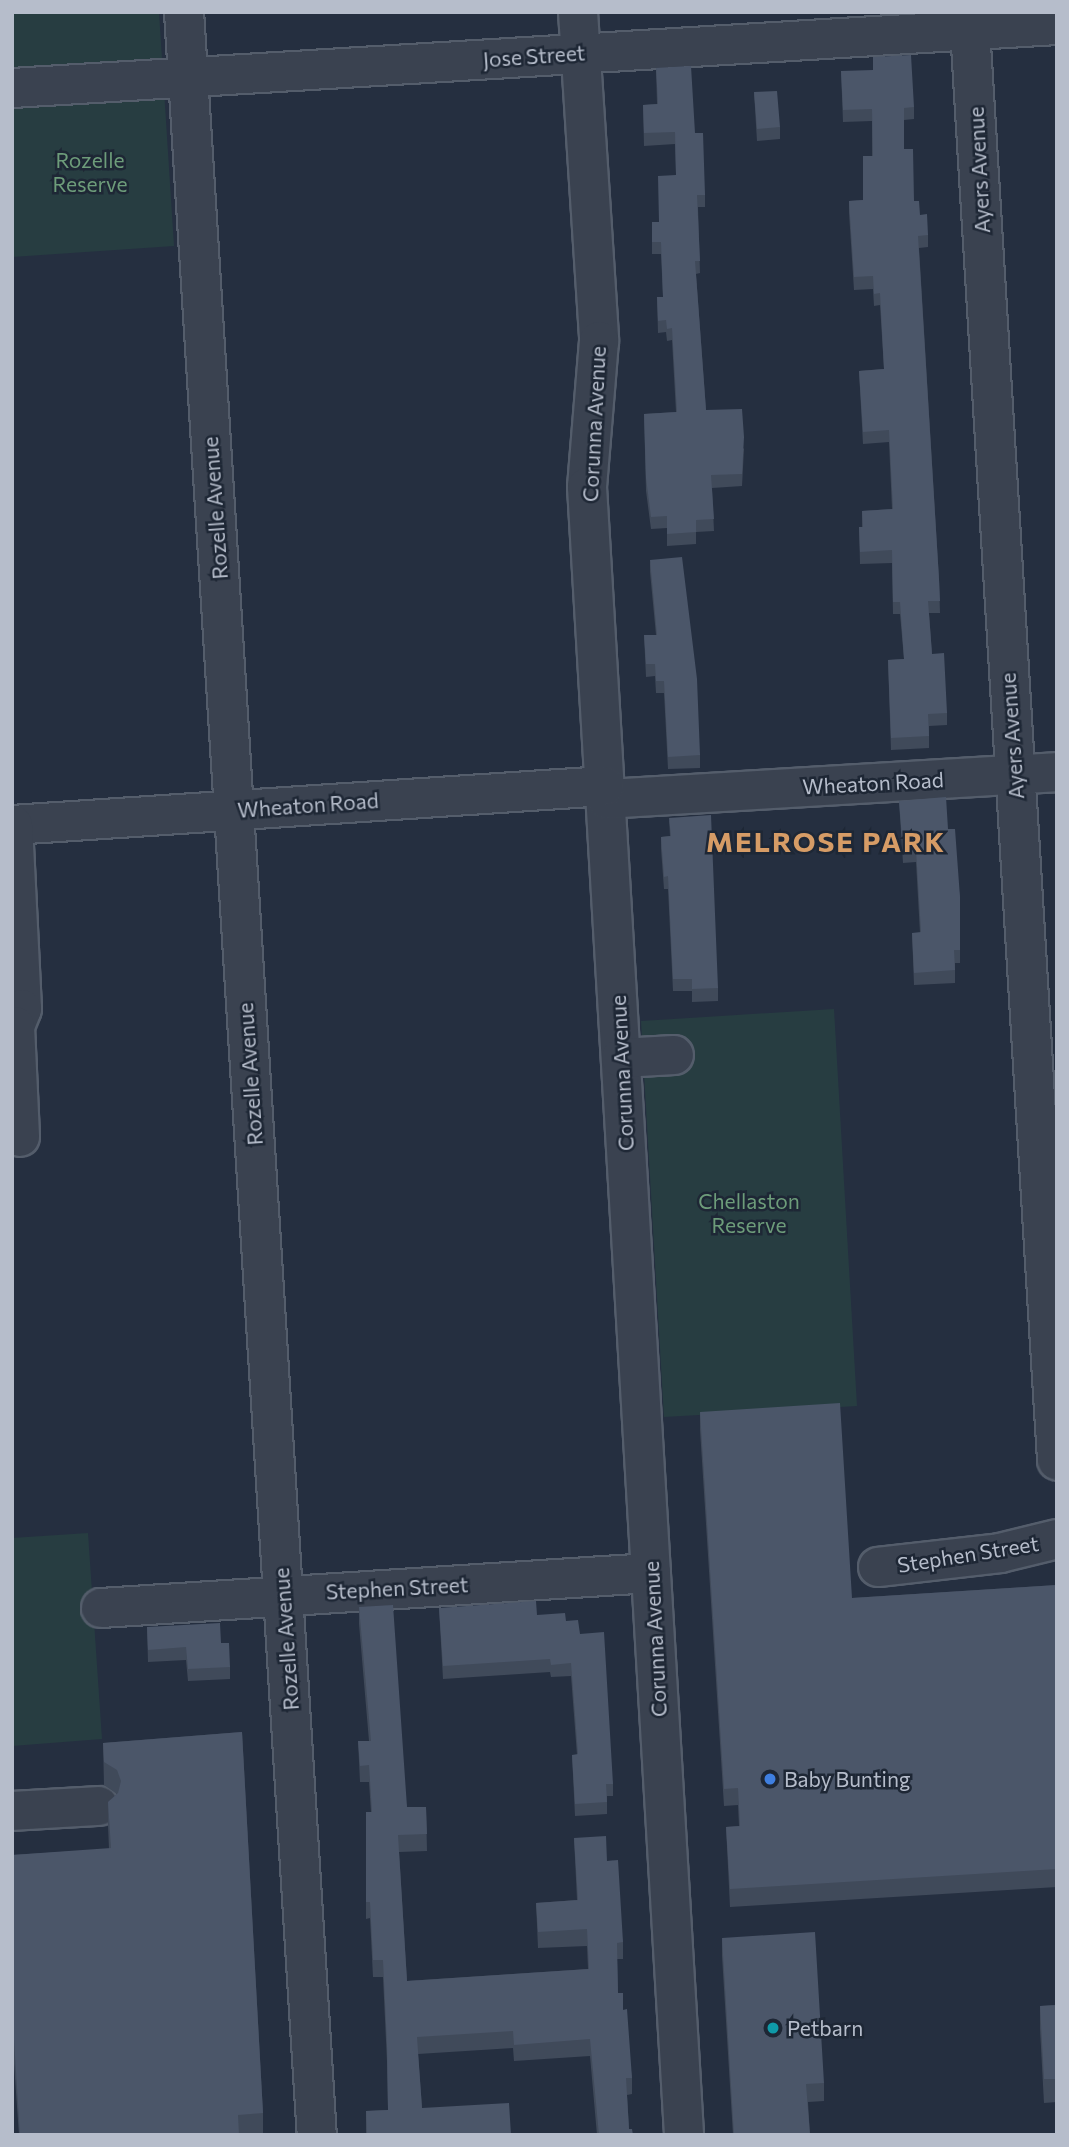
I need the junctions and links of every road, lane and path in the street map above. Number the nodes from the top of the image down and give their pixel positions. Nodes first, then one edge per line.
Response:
1 (184, 12) edge
2 (578, 12) edge
3 (970, 21) edge
4 (1057, 25) edge
5 (581, 54) junction
6 (188, 78) junction
7 (12, 88) edge
8 (1057, 772) edge
9 (1014, 774) junction
10 (605, 792) junction
11 (234, 809) junction
12 (13, 825) edge
13 (674, 1055) dead end
14 (621, 1058) junction
15 (20, 1137) dead end
16 (1057, 1460) edge
17 (1057, 1539) edge
18 (878, 1567) dead end
19 (651, 1573) junction
20 (283, 1594) junction
21 (101, 1608) dead end
22 (99, 1806) dead end
23 (12, 1811) edge
24 (317, 2135) edge
25 (684, 2135) edge

1 - 6 street, Rozelle Avenue
2 - 5 street, Corunna Avenue
3 - 4 street, Jose Street
3 - 5 street, Jose Street
3 - 9 street, Ayers Avenue
5 - 6 street, Jose Street
5 - 10 street, Corunna Avenue
6 - 7 street, Jose Street
6 - 11 street, Rozelle Avenue
8 - 9 street, Wheaton Road
9 - 10 street, Wheaton Road
9 - 16 street, Ayers Avenue
10 - 11 street, Wheaton Road
10 - 14 street, Corunna Avenue
11 - 12 street, Wheaton Road
11 - 20 street, Rozelle Avenue
12 - 15 street
13 - 14 street
14 - 19 street, Corunna Avenue
17 - 18 street, Stephen Street
19 - 20 street, Stephen Street
19 - 25 street, Corunna Avenue
20 - 21 street, Stephen Street
20 - 24 street, Rozelle Avenue
22 - 23 street

